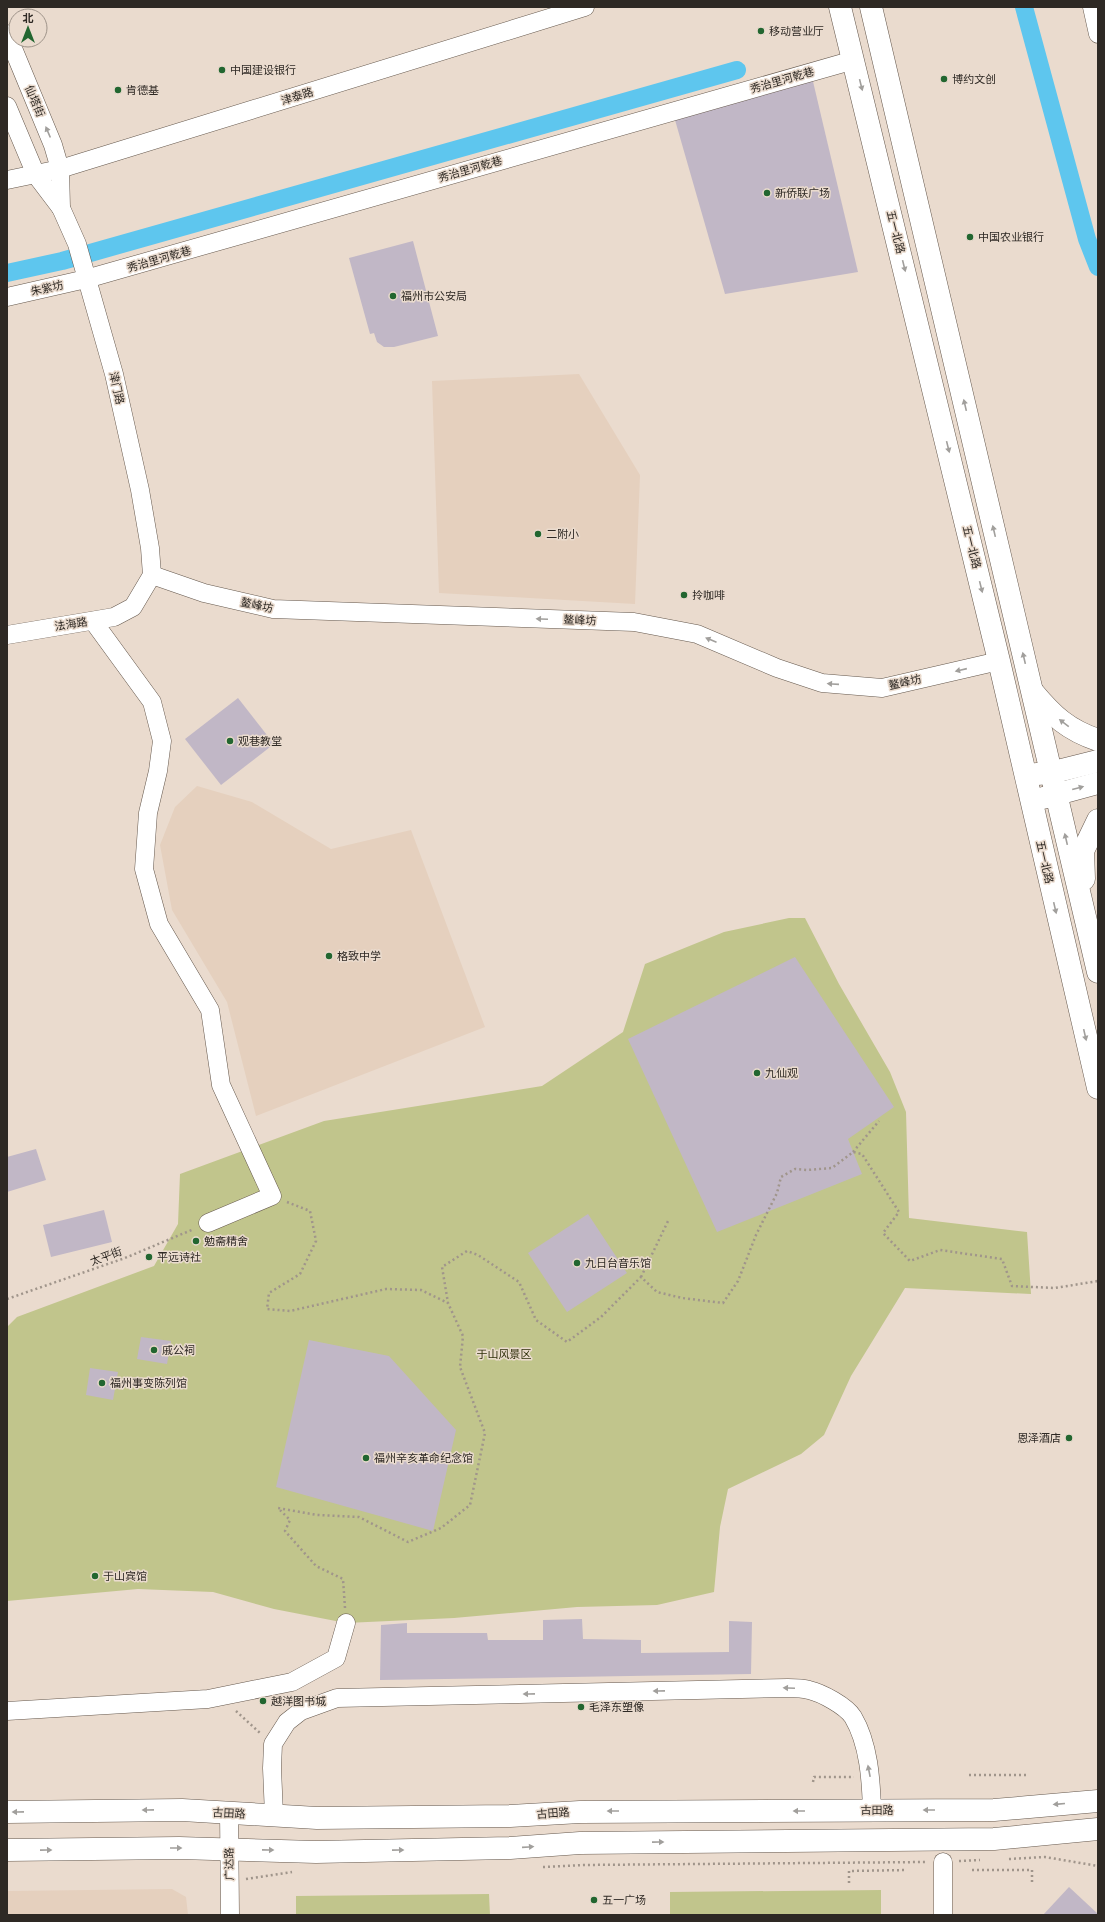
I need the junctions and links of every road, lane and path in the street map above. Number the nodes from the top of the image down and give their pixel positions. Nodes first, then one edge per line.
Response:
1 (585, 7) edge
2 (840, 7) edge
3 (871, 7) edge
4 (1092, 7) edge
5 (7, 34) edge
6 (1098, 34) edge
7 (854, 60) junction
8 (7, 106) edge
9 (60, 169) junction
10 (36, 175) junction
11 (7, 180) edge
12 (61, 208) junction
13 (86, 279) junction
14 (7, 297) edge
15 (152, 574) junction
16 (93, 621) junction
17 (7, 635) edge
18 (999, 661) junction
19 (1032, 691) junction
20 (1098, 740) edge
21 (1098, 761) edge
22 (1050, 773) junction
23 (1024, 775) junction
24 (1098, 783) edge
25 (1056, 794) junction
26 (1030, 801) junction
27 (1098, 820) edge
28 (1084, 916) junction
29 (1098, 972) edge
30 (1098, 1088) edge
31 (879, 1121) dead end
32 (853, 1152) junction
33 (272, 1196) junction
34 (669, 1220) dead end
35 (208, 1224) joint
36 (641, 1277) junction
37 (1098, 1281) edge
38 (7, 1299) edge
39 (448, 1304) junction
40 (346, 1623) joint
41 (234, 1709) dead end
42 (7, 1711) edge
43 (273, 1744) junction
44 (1028, 1774) dead end
45 (969, 1775) dead end
46 (859, 1776) dead end
47 (813, 1782) dead end
48 (1098, 1800) edge
49 (872, 1810) junction
50 (7, 1812) edge
51 (229, 1812) junction
52 (274, 1815) junction
53 (1098, 1829) edge
54 (7, 1850) edge
55 (229, 1850) junction
56 (1006, 1859) dead end
57 (982, 1860) dead end
58 (943, 1862) junction
59 (1098, 1866) edge
60 (538, 1867) dead end
61 (906, 1870) dead end
62 (972, 1870) dead end
63 (300, 1872) dead end
64 (229, 1882) junction
65 (1032, 1882) dead end
66 (849, 1883) dead end
67 (230, 1915) edge
68 (943, 1915) edge

1 - 9 street, 津泰路
2 - 7 main road, 五一北路
19 -> 3 main road
4 - 6 street
9 -> 5 street, 仙塔街
7 - 13 street, 秀治里河乾巷
7 -> 18 main road, 五一北路
8 - 10 street
9 - 10 street, 津泰路
9 - 12 street, 津门路
10 - 11 street, 津泰路
10 - 12 street
12 - 13 street, 津门路
13 - 14 street, 朱紫坊
13 - 15 street, 津门路
15 - 16 street, 法海路
18 -> 15 street, 鳌峰坊
16 - 17 street, 法海路
16 - 33 street
18 - 23 main road, 五一北路
20 -> 19 main road
19 - 22 main road
21 - 22 main road
22 - 23 main road
22 - 25 main road
23 - 26 main road, 五一北路
25 -> 24 main road
25 - 26 main road
28 -> 25 main road
26 -> 30 main road, 五一北路
27 - 28 main road
28 - 29 main road
31 - 32 path
32 - 36 path
32 - 37 path
33 - 35 street
33 - 39 path
34 - 36 path
35 - 38 path, 太平街
36 - 39 path
39 - 40 path
40 - 42 street
41 - 43 path
49 -> 43 street
43 - 52 street
44 - 45 path
46 - 47 path
48 -> 49 main road, 古田路
49 -> 52 main road, 古田路
51 -> 50 main road, 古田路
51 - 52 main road, 古田路
51 - 55 street, 广达路
55 -> 53 main road
54 -> 55 main road
55 - 64 street, 广达路
56 - 59 path
57 - 58 path
58 - 60 path
58 - 68 street
61 - 66 path
62 - 65 path
63 - 64 path
64 - 67 street, 广达路

